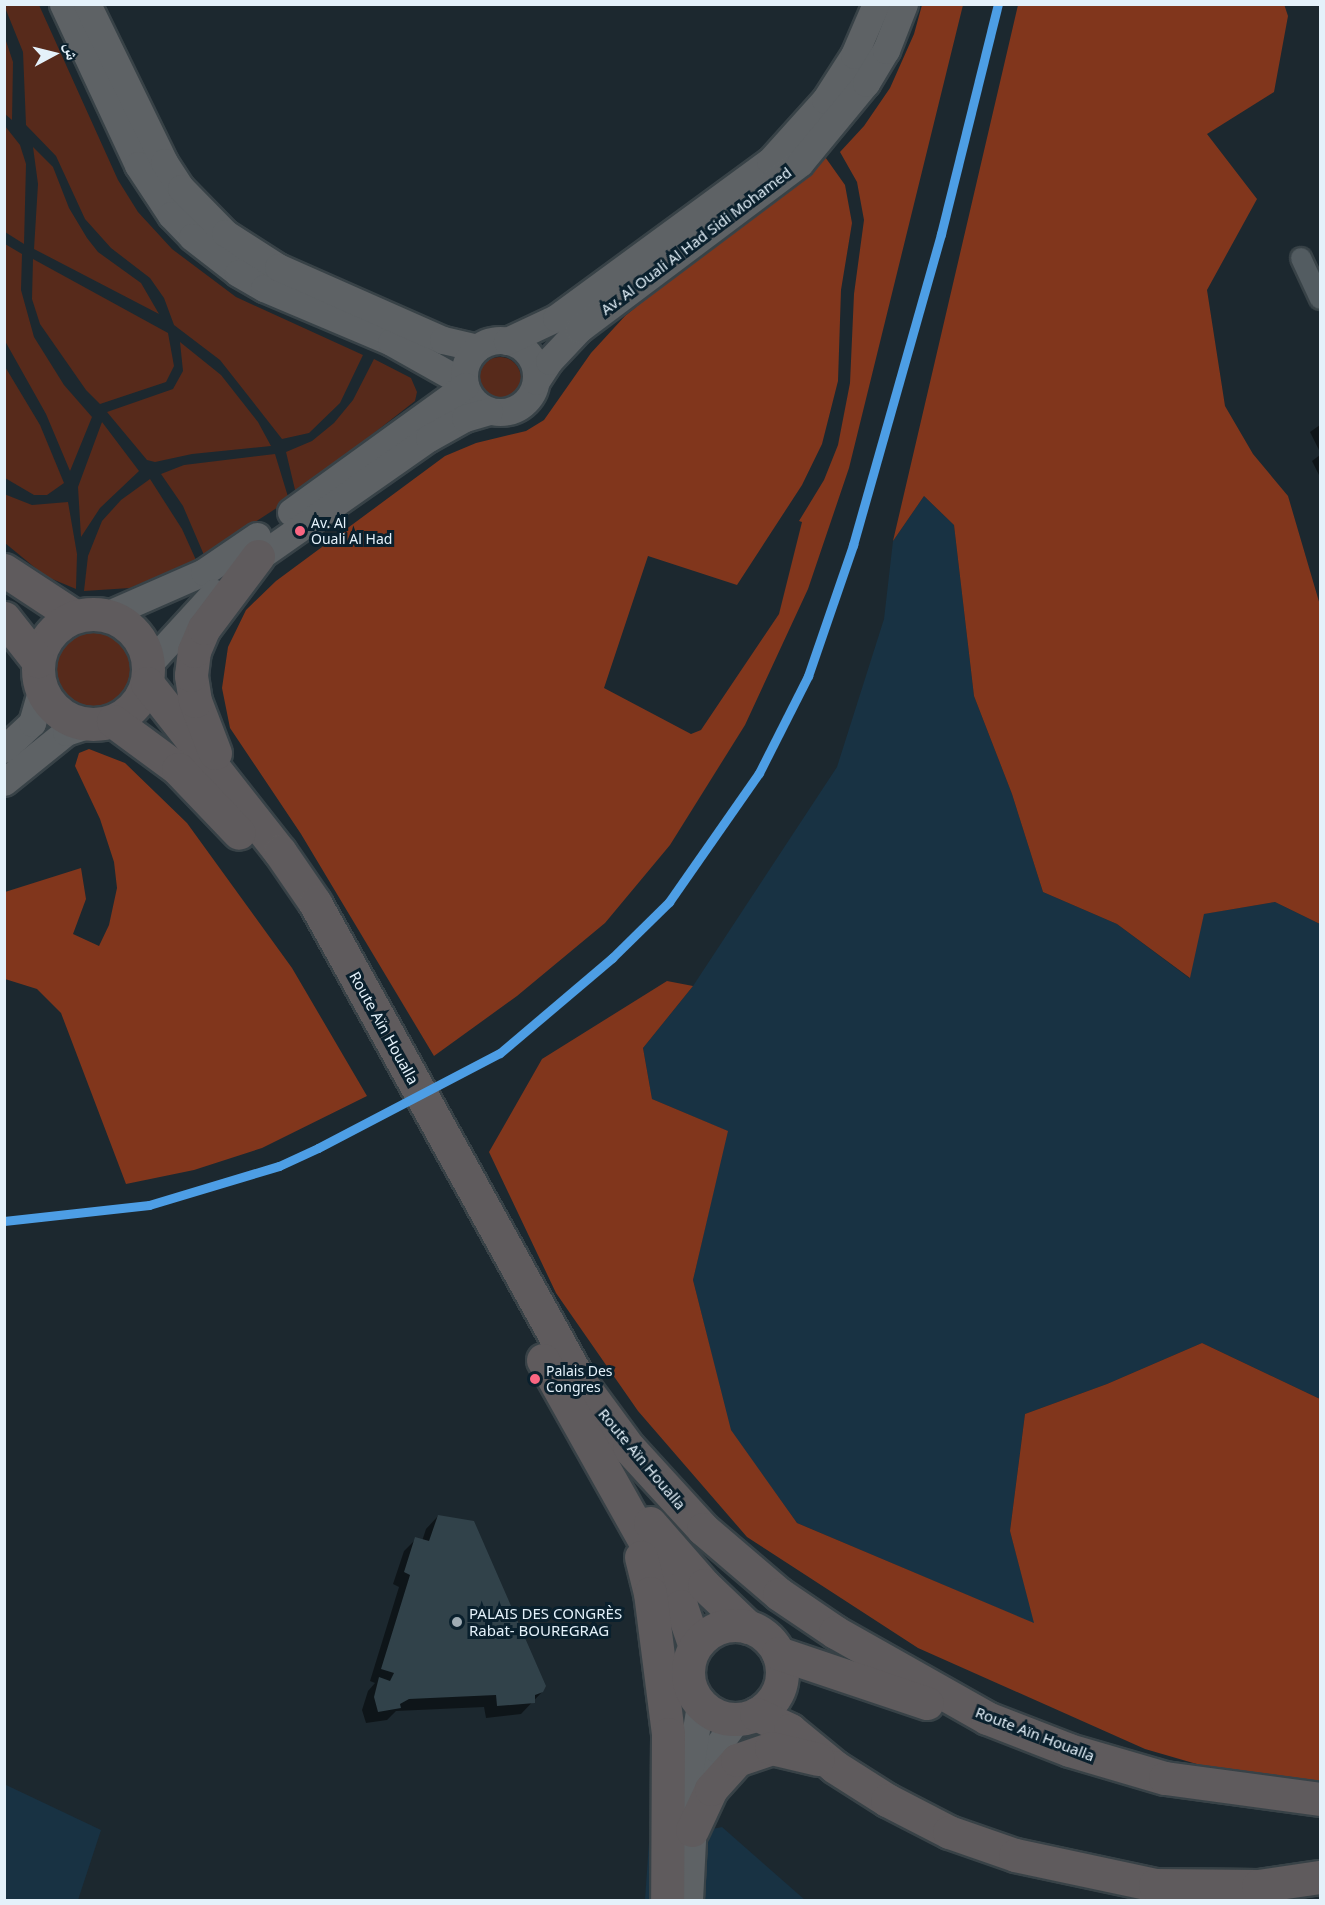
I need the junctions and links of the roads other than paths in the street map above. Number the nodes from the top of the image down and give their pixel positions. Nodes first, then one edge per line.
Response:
1 (63, 4) edge
2 (87, 4) edge
3 (876, 4) edge
4 (904, 4) edge
5 (1301, 258) dead end
6 (1320, 299) edge
7 (507, 340) junction
8 (477, 348) junction
9 (536, 381) junction
10 (464, 385) junction
11 (489, 411) junction
12 (258, 556) junction
13 (4, 570) edge
14 (90, 615) junction
15 (4, 618) edge
16 (147, 674) junction
17 (39, 676) junction
18 (100, 723) junction
19 (4, 749) edge
20 (4, 782) edge
21 (243, 805) junction
22 (539, 1312) junction
23 (624, 1511) junction
24 (748, 1627) junction
25 (695, 1647) junction
26 (778, 1653) junction
27 (700, 1704) junction
28 (746, 1717) junction
29 (987, 1718) junction
30 (835, 1767) junction
31 (1320, 1799) edge
32 (692, 1830) junction
33 (1320, 1877) edge
34 (670, 1900) edge
35 (689, 1900) edge

1 - 10 street
2 - 8 street
3 - 7 street, Av. Al Ouali Al Had Sidi Mohamed
4 - 9 street, Av. Al Ouali Al Had Sidi Mohamed
5 - 6 street
7 - 8 street
7 - 9 street
8 - 10 street
9 - 11 street
10 - 11 street
10 - 14 street
11 - 12 street
12 - 16 street
12 - 21 highway
13 - 14 highway
14 - 16 highway
14 - 17 highway
15 - 17 highway
16 - 18 highway
16 - 21 highway, Route Aïn Houalla
17 - 18 highway
17 - 19 street
18 - 20 street
18 - 23 highway, Route Aïn Houalla
21 - 22 highway, Route Aïn Houalla
22 - 24 highway
22 - 29 highway, Route Aïn Houalla
23 - 25 highway, Route Aïn Houalla
23 - 34 highway
24 - 25 highway
24 - 26 highway
25 - 27 highway
26 - 28 highway
26 - 29 highway
27 - 28 highway
27 - 34 street
28 - 30 highway
28 - 32 street
29 - 31 highway, Route Aïn Houalla
30 - 32 highway
30 - 33 highway
32 - 35 street

